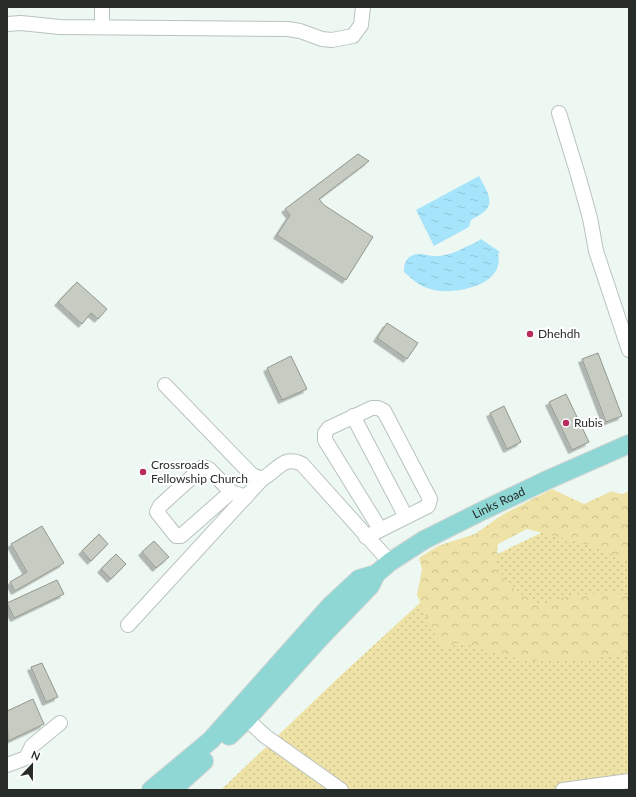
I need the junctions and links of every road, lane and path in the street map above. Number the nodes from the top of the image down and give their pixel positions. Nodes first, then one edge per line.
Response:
1 (102, 7) edge
2 (362, 7) edge
3 (7, 24) edge
4 (102, 27) junction
5 (559, 113) dead end
6 (629, 350) edge
7 (165, 385) dead end
8 (353, 416) junction
9 (629, 444) edge
10 (262, 479) junction
11 (230, 492) junction
12 (246, 497) junction
13 (406, 517) junction
14 (380, 529) junction
15 (366, 537) junction
16 (390, 562) junction
17 (128, 625) dead end
18 (242, 715) junction
19 (60, 723) dead end
20 (7, 765) edge
21 (629, 781) edge
22 (151, 790) edge
23 (172, 790) edge
24 (341, 790) edge
25 (563, 790) edge

1 - 4 street
2 - 4 street
3 - 4 street
5 - 6 street
7 - 10 street
8 - 13 street
8 - 13 street
8 - 14 street
9 - 16 main road, Links Road
10 - 12 street
10 - 15 street
11 - 11 street
11 - 12 street
12 - 17 street
13 - 14 street
14 - 15 street
15 - 16 street
16 - 18 main road, Links Road
18 - 22 main road
18 - 23 main road
18 - 24 street
19 - 20 street
21 - 25 street

